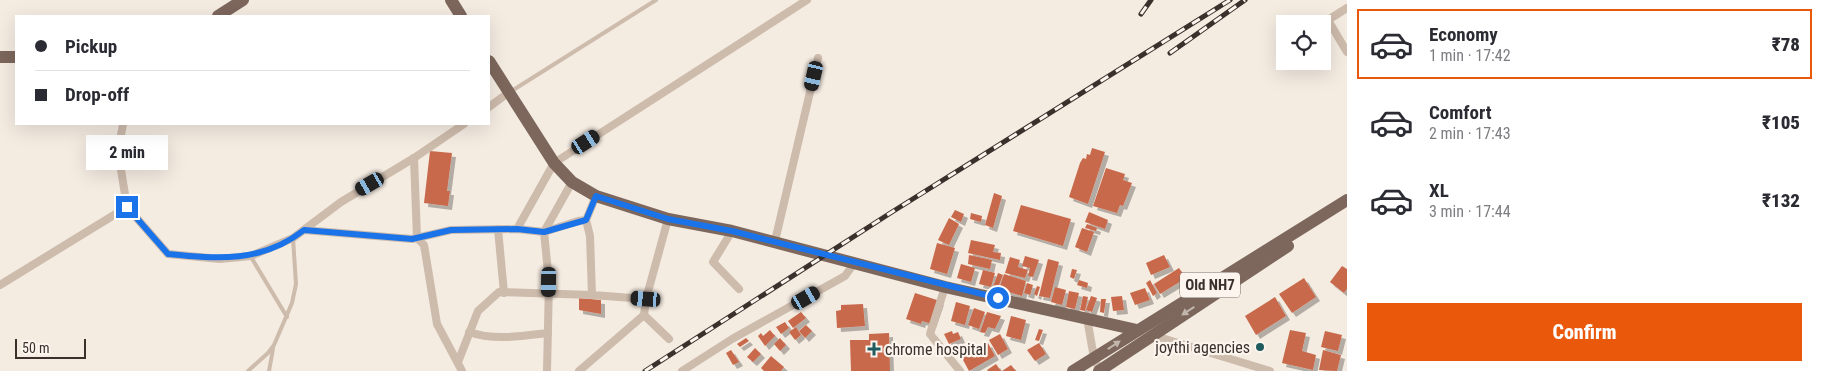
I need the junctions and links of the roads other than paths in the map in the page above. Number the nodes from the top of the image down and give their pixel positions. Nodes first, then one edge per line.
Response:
1 (243, 0) edge
2 (451, 0) edge
3 (656, 0) edge
4 (807, 0) edge
5 (1347, 8) edge
6 (220, 15) edge
7 (460, 15) edge
8 (1347, 52) edge
9 (0, 57) edge
10 (15, 57) edge
11 (818, 58) dead end
12 (490, 63) edge
13 (508, 93) junction
14 (490, 105) edge
15 (123, 125) edge
16 (463, 125) edge
17 (414, 158) junction
18 (554, 162) junction
19 (572, 182) junction
20 (596, 196) junction
21 (1347, 200) edge
22 (127, 207) junction
23 (1347, 210) edge
24 (668, 219) junction
25 (586, 220) junction
26 (498, 229) junction
27 (517, 229) junction
28 (304, 230) junction
29 (732, 231) junction
30 (544, 232) junction
31 (293, 238) junction
32 (417, 238) junction
33 (775, 241) junction
34 (251, 256) junction
35 (855, 262) junction
36 (0, 285) edge
37 (945, 286) junction
38 (739, 289) dead end
39 (504, 292) junction
40 (549, 293) junction
41 (592, 295) junction
42 (646, 299) junction
43 (644, 315) junction
44 (287, 317) junction
45 (1086, 318) junction
46 (1137, 330) junction
47 (469, 332) junction
48 (548, 333) junction
49 (1152, 335) junction
50 (669, 339) dead end
51 (274, 345) junction
52 (1094, 358) junction
53 (458, 362) junction
54 (248, 371) edge
55 (269, 371) edge
56 (462, 371) edge
57 (547, 371) edge
58 (579, 371) edge
59 (682, 371) edge
60 (960, 371) edge
61 (1073, 371) edge
62 (1100, 371) edge
63 (1270, 371) edge

1 - 6 main road
2 - 7 main road
3 - 13 lane
4 - 18 street
5 - 8 street
9 - 10 main road
11 - 33 street
12 - 13 main road
13 - 14 street
13 - 18 main road
15 - 22 street
16 - 17 street
17 - 28 street
17 - 32 street
18 - 19 main road
18 - 27 street
19 - 20 main road
19 - 30 street
20 - 24 main road
20 - 25 street
21 - 46 main road, Old NH7
22 - 34 street
22 - 36 street
23 -> 49 main road, old NH7
24 - 29 main road
24 - 42 street
25 - 30 street
25 - 41 street
26 - 27 street
26 - 32 street
26 - 39 street
27 - 30 street
28 - 31 street
28 - 32 street
29 - 33 main road
29 - 38 street
30 - 40 street
31 - 34 street
31 - 44 lane
32 - 53 street
33 - 35 main road
34 - 44 lane
35 - 37 main road
35 - 59 street
37 - 45 main road
37 - 60 street
39 - 40 street
39 - 47 street
40 - 41 street
40 - 48 street
41 - 42 street
42 - 43 street
43 - 50 street
43 - 58 street
44 - 51 lane
45 - 46 main road
45 - 52 street
46 - 49 street
52 -> 46 main road, Old NH7
47 - 48 street
47 - 53 street
48 - 57 street
49 - 62 main road, old NH7
49 - 63 street
51 - 54 lane
51 - 55 lane
52 - 61 main road, Old NH7
52 - 62 street
53 - 56 street

